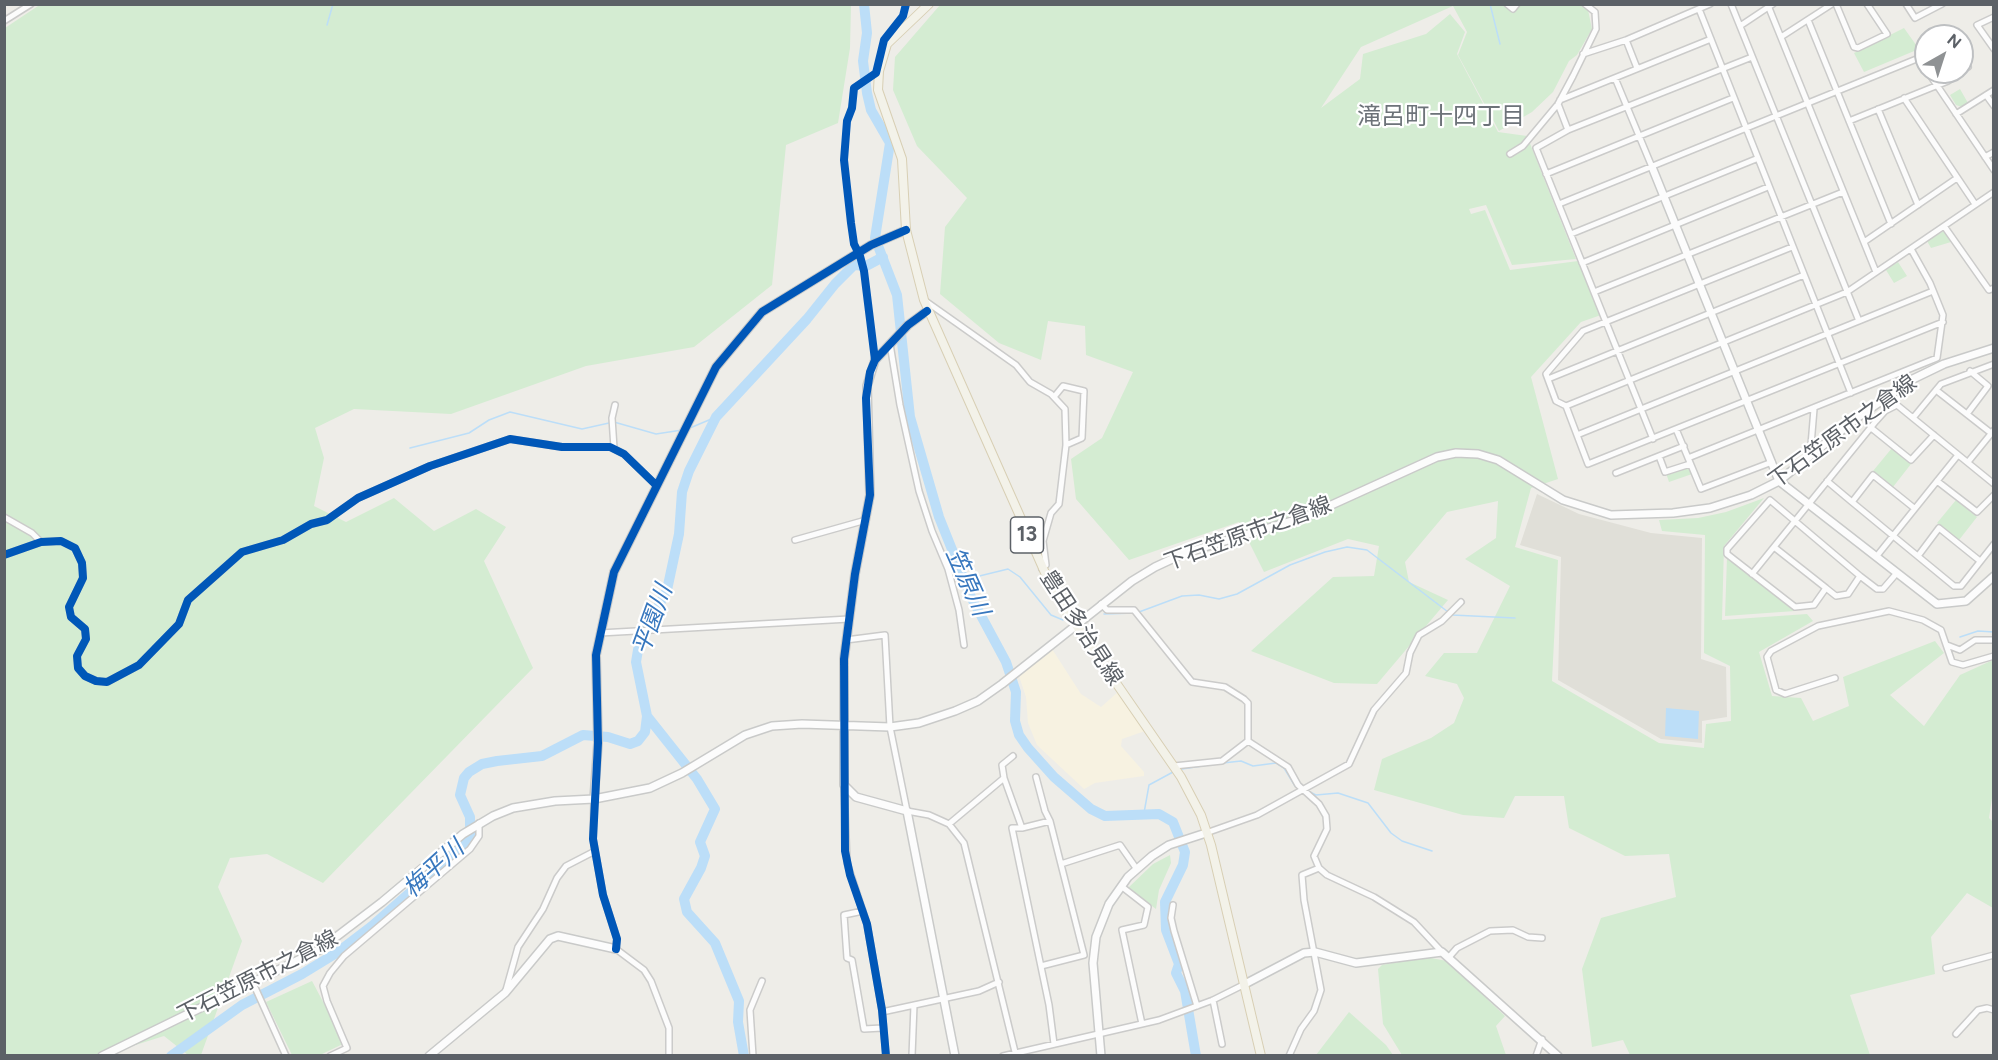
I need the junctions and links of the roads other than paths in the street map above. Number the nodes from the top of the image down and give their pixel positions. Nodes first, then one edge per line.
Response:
1 (31, 4) edge
2 (929, 4) edge
3 (1507, 4) edge
4 (1517, 4) edge
5 (1585, 4) edge
6 (1710, 4) edge
7 (1731, 4) edge
8 (1834, 4) edge
9 (1867, 4) edge
10 (1906, 4) edge
11 (1942, 4) edge
12 (1771, 6) edge
13 (1934, 6) edge
14 (1699, 9) junction
15 (1994, 17) edge
16 (1808, 20) junction
17 (4, 21) edge
18 (1740, 26) junction
19 (1781, 37) junction
20 (1711, 39) junction
21 (1626, 40) junction
22 (1994, 49) edge
23 (1582, 55) junction
24 (1752, 57) junction
25 (1914, 60) edge
26 (1637, 68) junction
27 (1722, 69) junction
28 (1615, 78) junction
29 (1937, 85) joint
30 (1994, 90) edge
31 (1837, 92) junction
32 (1986, 95) junction
33 (1733, 98) junction
34 (1904, 98) junction
35 (1559, 102) junction
36 (1808, 104) junction
37 (1628, 106) junction
38 (1994, 106) edge
39 (1878, 109) junction
40 (1956, 114) junction
41 (1776, 115) junction
42 (1849, 121) junction
43 (1744, 128) junction
44 (1568, 130) junction
45 (1640, 136) junction
46 (1994, 152) edge
47 (1510, 154) dead end
48 (1985, 158) junction
49 (1756, 159) junction
50 (1652, 167) junction
51 (1994, 170) edge
52 (1546, 174) junction
53 (1958, 178) junction
54 (1768, 187) junction
55 (1843, 192) junction
56 (1994, 192) edge
57 (1664, 196) junction
58 (1559, 204) junction
59 (1975, 204) junction
60 (1812, 205) junction
61 (1918, 205) junction
62 (1781, 217) junction
63 (1891, 224) junction
64 (1676, 226) junction
65 (1944, 226) junction
66 (906, 230) junction
67 (1571, 234) junction
68 (1864, 242) junction
69 (1792, 247) junction
70 (1911, 249) junction
71 (1688, 254) junction
72 (1582, 263) junction
73 (1876, 272) junction
74 (1803, 275) junction
75 (1699, 284) junction
76 (1994, 288) edge
77 (1933, 291) junction
78 (1594, 292) junction
79 (1847, 292) junction
80 (924, 300) junction
81 (1816, 305) junction
82 (927, 311) junction
83 (1711, 313) junction
84 (1606, 321) junction
85 (1859, 321) junction
86 (1943, 322) junction
87 (1828, 334) junction
88 (1723, 343) junction
89 (890, 344) junction
90 (1994, 348) edge
91 (1618, 351) junction
92 (1937, 358) junction
93 (1840, 363) junction
94 (1994, 364) edge
95 (1936, 368) junction
96 (1970, 371) junction
97 (1735, 372) junction
98 (1548, 379) junction
99 (1629, 380) junction
100 (1936, 390) junction
101 (1851, 393) junction
102 (1054, 397) junction
103 (1746, 401) junction
104 (615, 405) dead end
105 (1566, 406) junction
106 (1641, 409) junction
107 (1814, 409) junction
108 (1967, 414) junction
109 (1913, 418) junction
110 (1870, 428) junction
111 (1676, 429) junction
112 (1758, 430) junction
113 (1992, 432) edge
114 (1577, 435) junction
115 (1934, 435) junction
116 (1653, 439) junction
117 (1066, 445) junction
118 (1684, 446) junction
119 (614, 448) junction
120 (1958, 455) junction
121 (1659, 456) junction
122 (1810, 457) junction
123 (1689, 461) junction
124 (1772, 462) junction
125 (1968, 462) junction
126 (1616, 473) dead end
127 (1779, 481) junction
128 (1827, 481) junction
129 (1937, 481) junction
130 (1993, 482) edge
131 (656, 485) junction
132 (1994, 495) edge
133 (1852, 502) junction
134 (1809, 504) junction
135 (1914, 508) junction
136 (4, 517) edge
137 (866, 520) junction
138 (1795, 523) junction
139 (1893, 536) junction
140 (795, 540) dead end
141 (41, 542) junction
142 (1994, 544) edge
143 (1774, 547) junction
144 (4, 555) edge
145 (1918, 556) junction
146 (1876, 557) junction
147 (1980, 561) junction
148 (1042, 570) junction
149 (1752, 574) junction
150 (1896, 574) junction
151 (1860, 576) junction
152 (1994, 576) edge
153 (1826, 588) junction
154 (1461, 602) dead end
155 (1101, 604) junction
156 (849, 619) junction
157 (1076, 625) junction
158 (600, 633) junction
159 (846, 640) junction
160 (1994, 640) edge
161 (964, 645) dead end
162 (1947, 645) junction
163 (1994, 656) edge
164 (1835, 678) dead end
165 (843, 726) junction
166 (890, 727) junction
167 (1248, 741) junction
168 (1013, 756) dead end
169 (1174, 766) junction
170 (1036, 777) dead end
171 (1004, 778) junction
172 (844, 785) junction
173 (1303, 790) junction
174 (594, 799) junction
175 (907, 811) junction
176 (1050, 821) junction
177 (478, 823) junction
178 (949, 824) junction
179 (1022, 828) junction
180 (1206, 833) junction
181 (595, 851) junction
182 (1062, 864) junction
183 (1136, 868) junction
184 (1319, 868) junction
185 (1121, 886) junction
186 (1173, 905) dead end
187 (862, 911) junction
188 (1542, 938) dead end
189 (616, 949) junction
190 (1315, 952) junction
191 (1442, 952) junction
192 (1994, 955) edge
193 (1450, 957) junction
194 (1041, 966) junction
195 (1946, 968) dead end
196 (762, 981) dead end
197 (999, 982) junction
198 (1245, 984) junction
199 (255, 986) junction
200 (505, 993) junction
201 (944, 998) junction
202 (1213, 1000) junction
203 (914, 1005) junction
204 (1197, 1006) junction
205 (1994, 1010) edge
206 (882, 1012) junction
207 (1142, 1024) junction
208 (882, 1028) junction
209 (1098, 1034) junction
210 (1956, 1034) dead end
211 (1542, 1039) junction
212 (1054, 1044) junction
213 (1222, 1044) dead end
214 (1016, 1054) edge
215 (102, 1056) edge
216 (286, 1056) edge
217 (330, 1056) edge
218 (429, 1056) edge
219 (669, 1056) edge
220 (753, 1056) edge
221 (886, 1056) edge
222 (912, 1056) edge
223 (955, 1056) edge
224 (1003, 1056) edge
225 (1101, 1056) edge
226 (1261, 1056) edge
227 (1289, 1056) edge
228 (1536, 1056) edge
229 (1558, 1056) edge

1 - 17 street
2 - 66 main road, 豊田多治見線 / 13
3 - 4 street
5 - 23 street
6 - 14 street
7 - 18 street
8 - 9 street
8 - 16 street
10 - 13 street
11 - 13 street
12 - 18 street
12 - 19 street
14 - 20 street
14 - 21 street
15 - 22 street
16 - 19 street
16 - 31 street
18 - 24 street
19 - 36 street
20 - 26 street
20 - 27 street
21 - 23 street
21 - 26 street
23 - 35 street
24 - 27 street
24 - 41 street
25 - 31 street
26 - 28 street
27 - 33 street
27 - 37 street
28 - 35 street
28 - 37 street
29 - 34 street
29 - 40 street
30 - 32 street
31 - 36 street
31 - 42 street
32 - 38 street
32 - 40 street
33 - 43 street
33 - 45 street
34 - 39 street
34 - 53 street
35 - 44 street
35 - 47 street
36 - 41 street
36 - 55 street
37 - 44 street
37 - 45 street
39 - 42 street
39 - 61 street
40 - 48 street
41 - 43 street
41 - 60 street
42 - 63 street
43 - 49 street
43 - 50 street
44 - 52 street
45 - 50 street
45 - 52 street
46 - 48 street
48 - 51 street
49 - 54 street
49 - 57 street
50 - 57 street
50 - 58 street
52 - 58 street
53 - 59 street
53 - 61 street
54 - 62 street
54 - 64 street
55 - 60 street
55 - 68 street
56 - 59 street
57 - 64 street
57 - 67 street
58 - 67 street
59 - 65 street
60 - 62 street
60 - 79 street
61 - 63 street
62 - 69 street
62 - 71 street
63 - 68 street
64 - 71 street
64 - 72 street
65 - 70 street
65 - 76 street
66 - 80 main road, 豊田多治見線 / 13
66 - 131 street
67 - 72 street
68 - 73 street
69 - 74 street
69 - 75 street
70 - 73 street
70 - 77 street
71 - 75 street
71 - 78 street
72 - 78 street
73 - 79 street
74 - 81 street
74 - 83 street
75 - 83 street
75 - 84 street
77 - 85 street
77 - 86 street
78 - 84 street
79 - 81 street
79 - 85 street
80 - 82 main road, 豊田多治見線 / 13
80 - 102 street
81 - 87 street
81 - 88 street
82 - 89 street
82 - 148 main road, 豊田多治見線 / 13
83 - 88 street
83 - 91 street
84 - 91 street
84 - 98 street
85 - 87 street
86 - 92 street
86 - 93 street
87 - 93 street
87 - 97 street
88 - 97 street
88 - 99 street
89 - 137 street
89 - 161 street
90 - 95 street, 下石笠原市之倉線
91 - 98 street
91 - 99 street
92 - 95 street
92 - 101 street
93 - 101 street
93 - 103 street
94 - 96 street
95 - 122 street, 下石笠原市之倉線
96 - 100 street
96 - 108 street
97 - 103 street
97 - 106 street
98 - 105 street
99 - 105 street
99 - 106 street
100 - 108 street
100 - 109 street
101 - 107 street
102 - 117 street
102 - 117 street
103 - 111 street
103 - 112 street
104 - 119 street
105 - 114 street
106 - 114 street
106 - 116 street
107 - 112 street
107 - 122 street
108 - 113 street
109 - 110 street
109 - 115 street
110 - 115 street
110 - 128 street
111 - 116 street
111 - 118 street
112 - 123 street
112 - 124 street
113 - 125 street
114 - 116 street
115 - 120 street
117 - 148 street
118 - 121 street
118 - 123 street
119 - 131 street
119 - 141 street
120 - 125 street
120 - 129 street
121 - 123 street
121 - 126 street
122 - 127 street, 下石笠原市之倉線
123 - 124 street
124 - 127 street
125 - 130 street
127 - 134 street
127 - 155 street, 下石笠原市之倉線
128 - 133 street
128 - 134 street
129 - 132 street
129 - 135 street
131 - 158 street
133 - 135 street
133 - 139 street
134 - 138 street
134 - 146 street
135 - 139 street
136 - 141 street
137 - 140 street
137 - 156 street
138 - 143 street
138 - 149 street
138 - 151 street
139 - 145 street
139 - 146 street
141 - 144 street
142 - 147 street
143 - 149 street
143 - 153 street
145 - 147 street
145 - 147 street
146 - 150 street
148 - 157 main road, 豊田多治見線 / 13
149 - 153 street
150 - 151 street
150 - 152 street
151 - 153 street
154 - 173 street
155 - 157 street, 下石笠原市之倉線
155 - 167 street
156 - 158 street
156 - 159 street
157 - 166 street, 下石笠原市之倉線
157 - 169 main road, 豊田多治見線 / 13
158 - 174 street
159 - 165 street
159 - 166 street
160 - 162 street
162 - 163 street
162 - 164 street
165 - 166 street, 下石笠原市之倉線
165 - 172 street
165 - 174 street, 下石笠原市之倉線
166 - 175 street
167 - 169 street
167 - 173 street
168 - 171 street
169 - 180 main road, 豊田多治見線 / 13
170 - 176 street
171 - 178 street
171 - 179 street
172 - 175 street
172 - 187 street
173 - 180 street
173 - 184 street
174 - 177 street, 下石笠原市之倉線
174 - 181 street
175 - 178 street
175 - 201 street
176 - 179 street
176 - 182 street
177 - 199 street, 下石笠原市之倉線
177 - 217 street
178 - 197 street
179 - 194 street
180 - 183 street
180 - 198 main road, 豊田多治見線 / 13
181 - 189 street
181 - 200 street
182 - 183 street
182 - 194 street
183 - 185 street
184 - 190 street
184 - 191 street
185 - 207 street
185 - 209 street
186 - 204 street
187 - 206 street
187 - 208 street
188 - 193 street
189 - 200 street
189 - 219 street
190 - 191 street
190 - 198 street
190 - 227 street
191 - 193 street
192 - 195 street
193 - 211 street
194 - 212 street
196 - 220 street
197 - 201 street
197 - 214 street
198 - 202 street
198 - 226 main road, 豊田多治見線 / 13
199 - 215 street, 下石笠原市之倉線
199 - 216 street
200 - 218 street
201 - 203 street
201 - 223 street
202 - 204 street
202 - 213 street
203 - 206 street
203 - 222 street
204 - 207 street
205 - 210 street
206 - 208 street
207 - 209 street
208 - 221 street
209 - 212 street
209 - 225 street
211 - 228 street
211 - 229 street
212 - 214 street
214 - 224 street

